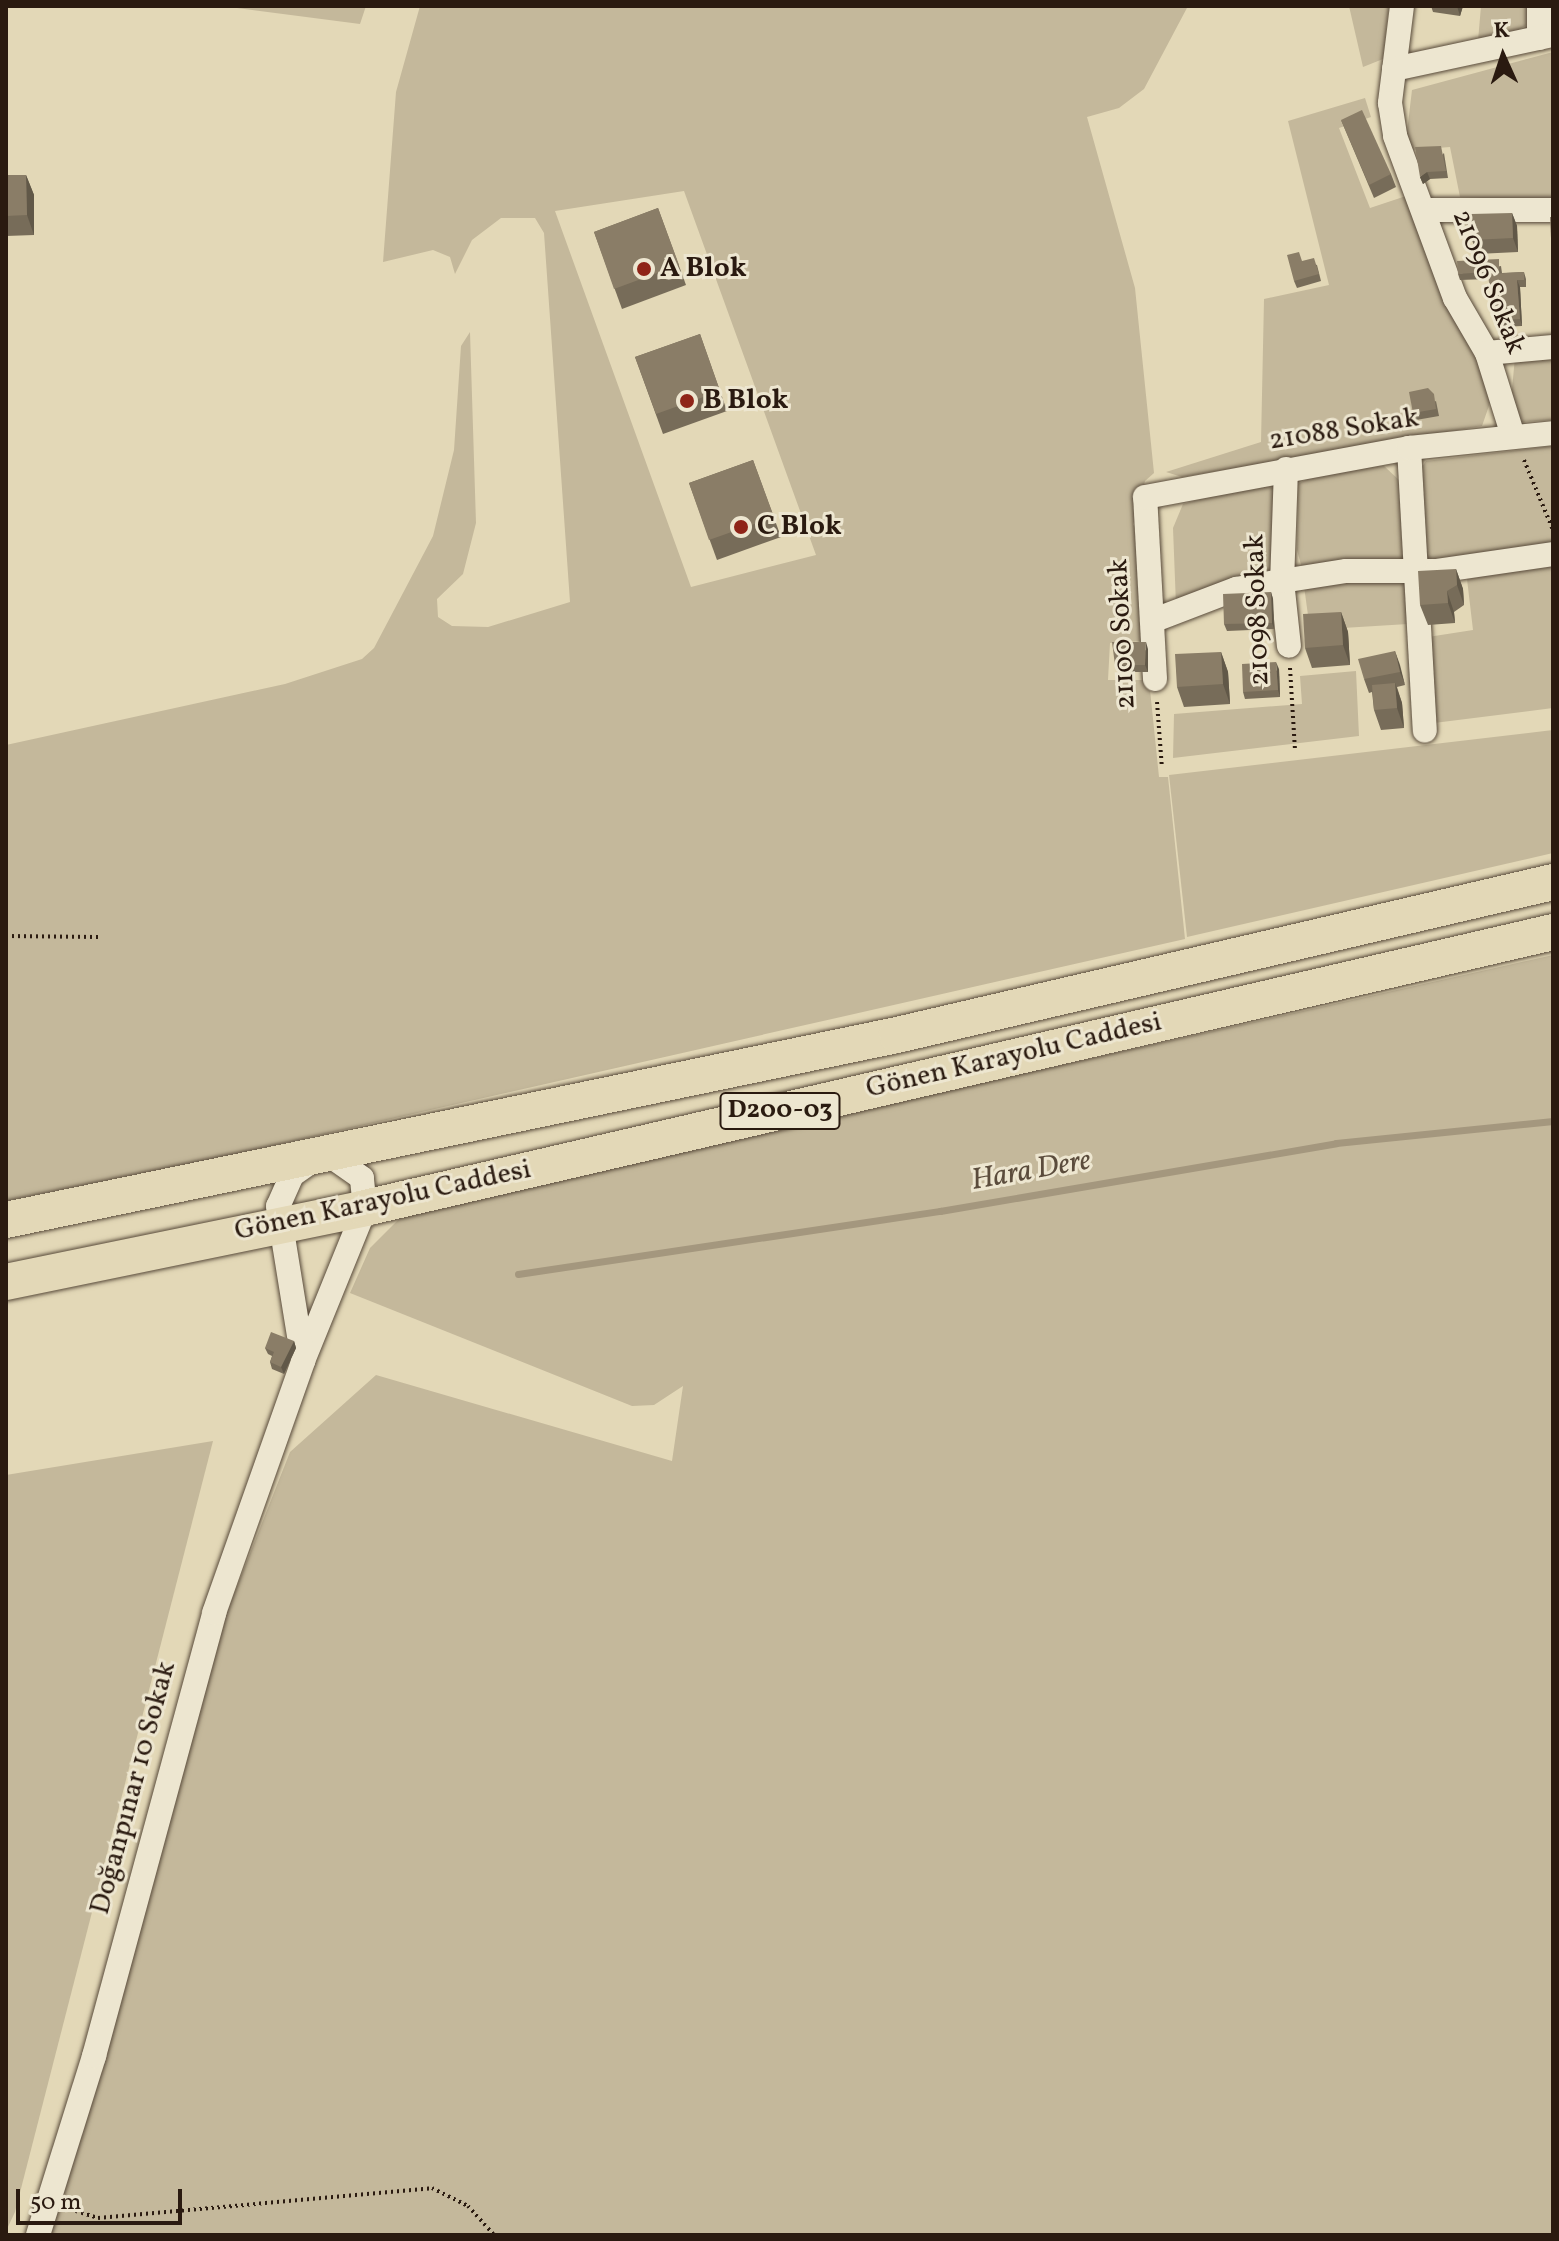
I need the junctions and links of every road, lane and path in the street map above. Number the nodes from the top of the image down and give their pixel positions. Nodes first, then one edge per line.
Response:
1 (1402, 6) edge
2 (1539, 6) edge
3 (1546, 37) edge
4 (1394, 69) junction
5 (1426, 210) junction
6 (1553, 210) edge
7 (1553, 347) edge
8 (1487, 353) junction
9 (1553, 433) edge
10 (1513, 436) junction
11 (1409, 448) junction
12 (1286, 469) junction
13 (1145, 497) joint
14 (1553, 530) edge
15 (1553, 554) edge
16 (1419, 569) junction
17 (1282, 581) junction
18 (1152, 621) junction
19 (1289, 646) joint
20 (1155, 679) joint
21 (1425, 731) dead end
22 (1295, 749) dead end
23 (1162, 768) dead end
24 (1553, 882) edge
25 (1553, 932) edge
26 (6, 936) edge
27 (98, 937) dead end
28 (325, 1152) junction
29 (365, 1208) junction
30 (6, 1220) edge
31 (278, 1225) junction
32 (6, 1282) edge
33 (303, 1361) junction
34 (48, 2202) junction
35 (38, 2235) edge
36 (494, 2235) edge

1 - 4 street, 21096 Sokak
2 - 3 street
3 - 4 street
4 - 5 street, 21096 Sokak
5 - 6 street
5 - 8 street, 21096 Sokak
7 - 8 street
8 - 10 street, 21096 Sokak
9 - 10 street, 21088 Sokak
10 - 11 street, 21088 Sokak
10 - 14 path
11 - 12 street, 21088 Sokak
11 - 16 street
12 - 13 street, 21088 Sokak
12 - 17 street, 21098 Sokak
13 - 18 street, 21100 Sokak
15 - 16 street
16 - 17 street
16 - 21 street
17 - 18 street
17 - 19 street, 21098 Sokak
18 - 20 street, 21100 Sokak
19 - 22 path, 21098 Sokak
20 - 23 path, 21100 Sokak
24 - 28 highway, Gönen Karayolu Caddesi / D200-03
25 - 29 highway, Gönen Karayolu Caddesi / D200-03
26 - 27 path
28 - 29 street
28 - 30 highway, Gönen Karayolu Caddesi / D200-03
28 - 31 street
29 - 31 highway, Gönen Karayolu Caddesi / D200-03
29 - 33 street, Doğanpınar 10 Sokak
31 - 32 highway, Gönen Karayolu Caddesi / D200-03
31 - 33 street
33 - 34 street, Doğanpınar 10 Sokak
34 - 35 street, Doğanpınar 10 Sokak
34 - 36 path

